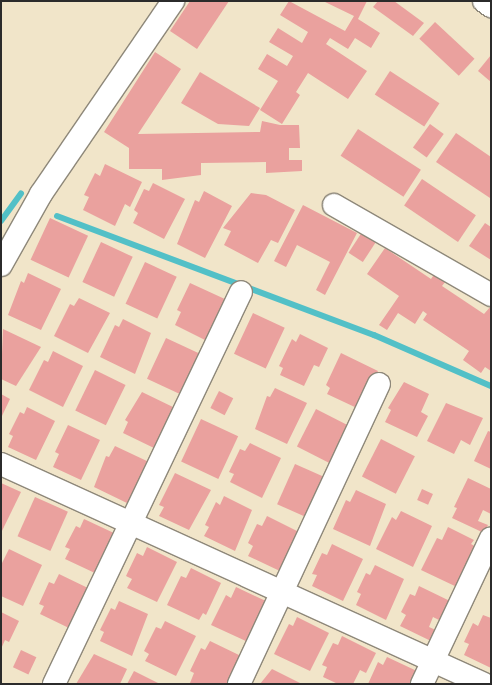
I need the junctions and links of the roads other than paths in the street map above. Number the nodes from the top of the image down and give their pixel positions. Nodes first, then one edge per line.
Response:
1 (173, 1) edge
2 (484, 1) edge
3 (491, 6) edge
4 (334, 205) dead end
5 (1, 265) edge
6 (241, 292) dead end
7 (491, 295) edge
8 (379, 384) dead end
9 (1, 464) edge
10 (130, 523) junction
11 (491, 538) edge
12 (282, 592) junction
13 (433, 661) junction
14 (54, 684) edge
15 (239, 684) edge
16 (422, 684) edge
17 (484, 684) edge

1 - 5 street
2 - 3 street
4 - 7 street
6 - 10 street
8 - 12 street
9 - 10 street
10 - 12 street
10 - 14 street
11 - 13 street
12 - 13 street
12 - 15 street
13 - 16 street
13 - 17 street

